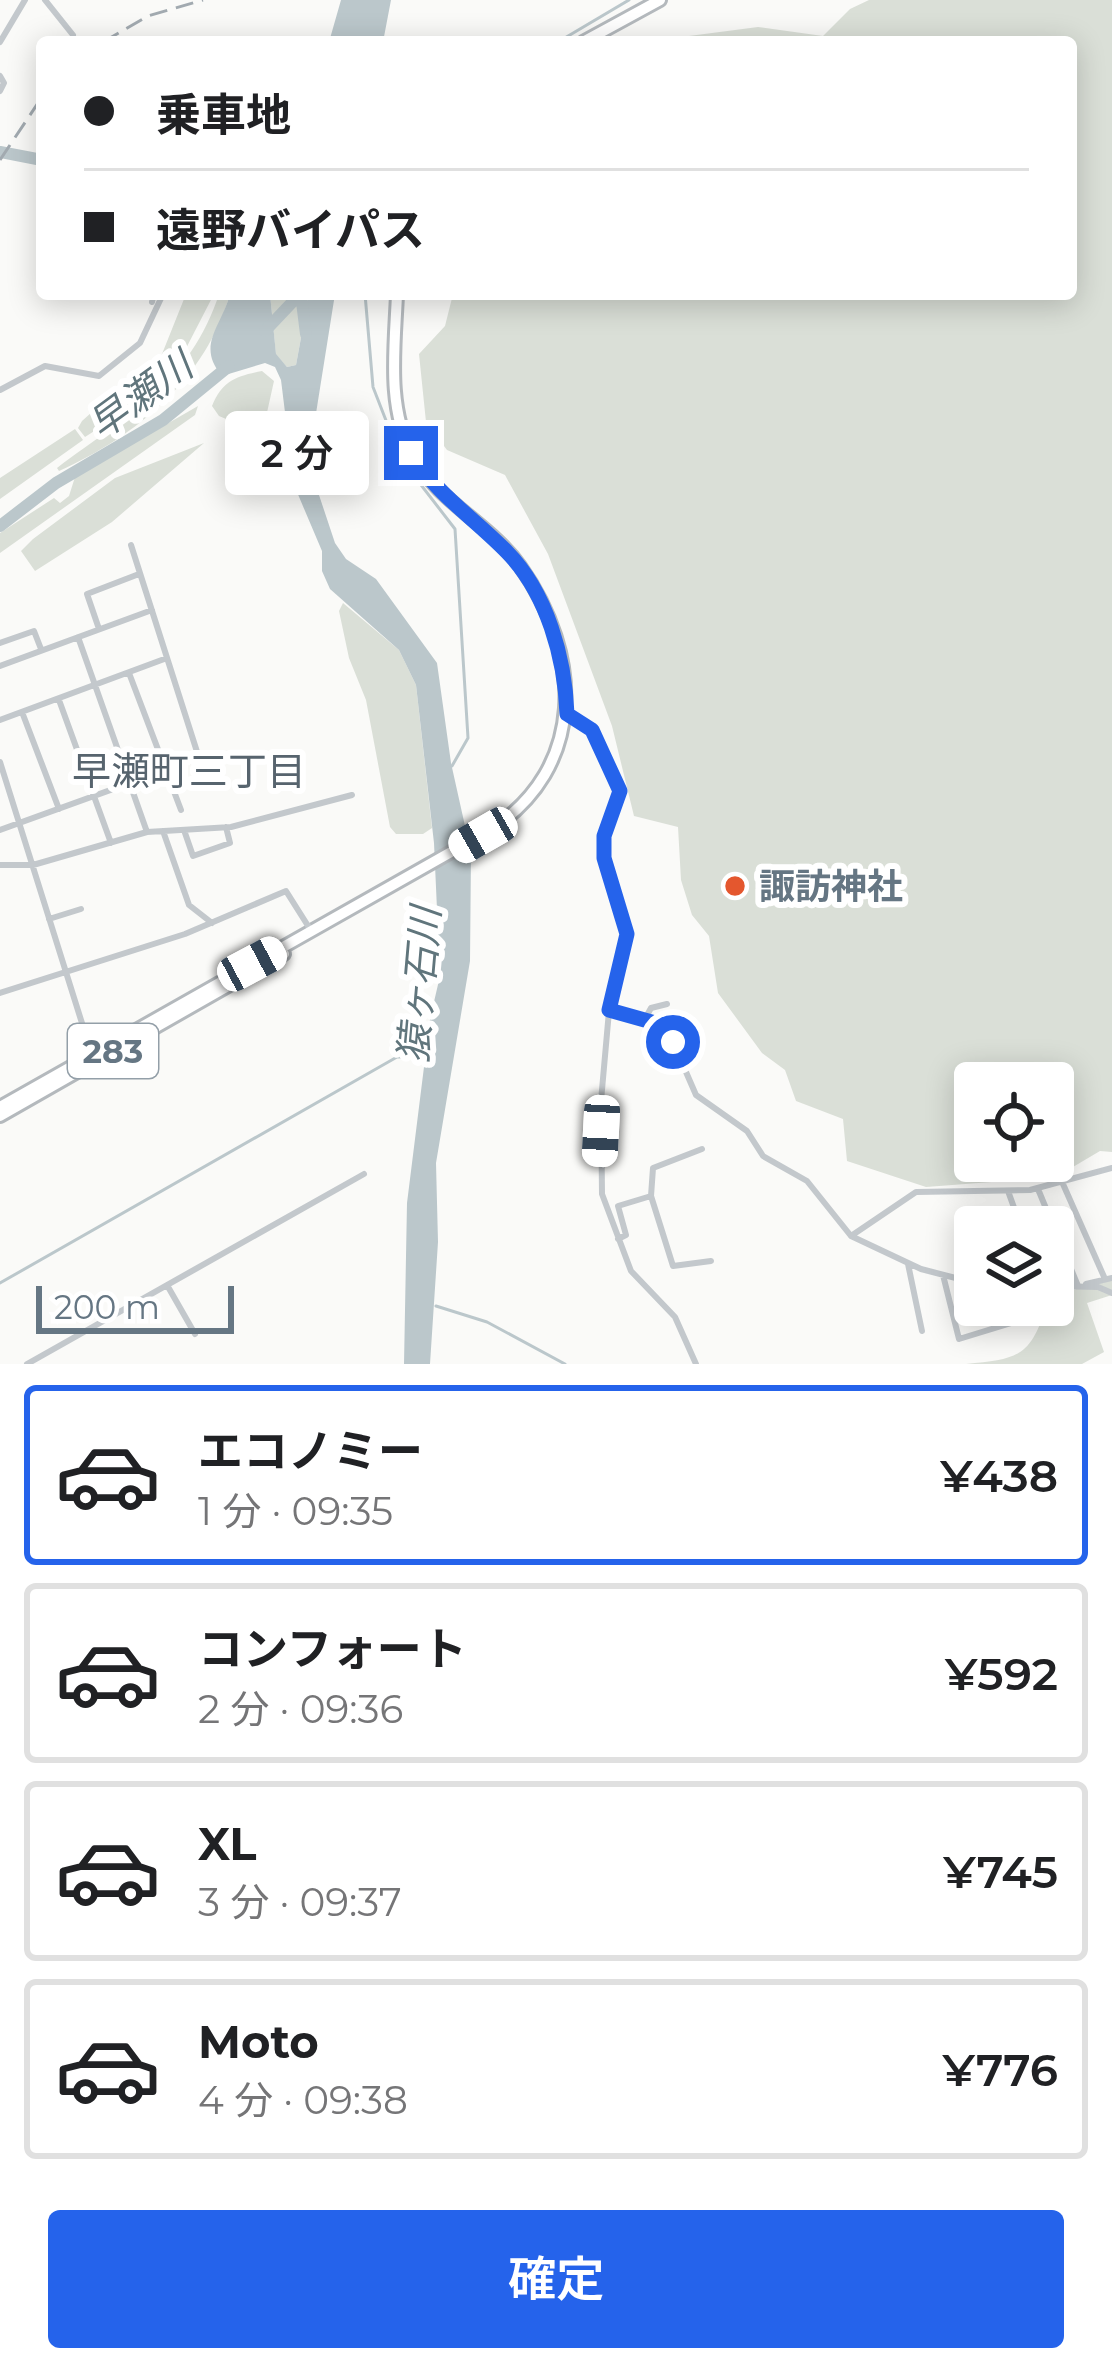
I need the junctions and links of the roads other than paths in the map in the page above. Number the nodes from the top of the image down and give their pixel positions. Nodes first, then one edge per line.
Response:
1 (25, 0) edge
2 (45, 0) edge
3 (660, 0) edge
4 (73, 35) dead end
5 (594, 36) edge
6 (0, 42) edge
7 (0, 76) edge
8 (0, 92) edge
9 (160, 300) edge
10 (397, 300) edge
11 (0, 390) edge
12 (130, 545) dead end
13 (140, 574) junction
14 (152, 610) junction
15 (100, 629) junction
16 (78, 637) junction
17 (0, 643) edge
18 (41, 650) junction
19 (167, 658) junction
20 (0, 666) edge
21 (129, 673) junction
22 (95, 685) junction
23 (58, 699) junction
24 (22, 712) junction
25 (567, 714) junction
26 (0, 720) edge
27 (1, 767) edge
28 (166, 770) junction
29 (130, 784) junction
30 (352, 796) dead end
31 (94, 797) junction
32 (59, 809) junction
33 (181, 810) dead end
34 (20, 824) junction
35 (226, 827) junction
36 (0, 830) edge
37 (184, 830) junction
38 (163, 831) junction
39 (147, 832) junction
40 (111, 843) junction
41 (0, 865) edge
42 (33, 865) junction
43 (363, 905) junction
44 (81, 909) dead end
45 (49, 919) junction
46 (212, 923) junction
47 (312, 932) junction
48 (66, 973) junction
49 (0, 993) edge
50 (668, 1004) dead end
51 (609, 1010) junction
52 (645, 1019) junction
53 (92, 1055) junction
54 (0, 1111) edge
55 (702, 1149) dead end
56 (1112, 1168) edge
57 (364, 1174) dead end
58 (1063, 1183) junction
59 (1037, 1189) junction
60 (1008, 1191) junction
61 (651, 1196) junction
62 (1013, 1206) edge
63 (850, 1236) junction
64 (618, 1239) junction
65 (711, 1261) dead end
66 (908, 1264) junction
67 (943, 1275) junction
68 (954, 1278) edge
69 (1109, 1279) edge
70 (166, 1285) junction
71 (1074, 1286) edge
72 (1078, 1286) junction
73 (1112, 1293) edge
74 (1005, 1326) edge
75 (922, 1331) dead end
76 (194, 1334) dead end
77 (27, 1364) edge
78 (696, 1364) edge

1 - 6 street
2 - 4 street
3 - 5 highway
7 - 8 street
9 - 11 street
10 - 25 highway, 283
12 - 13 street
13 - 14 street
13 - 15 street
14 - 15 street
14 - 19 street
15 - 16 street
16 - 18 street
16 - 22 street
17 - 18 street
18 - 20 street
19 - 21 street
19 - 28 street
21 - 22 street
21 - 28 street
22 - 23 street
22 - 29 street
23 - 24 street
23 - 31 street
24 - 26 street
24 - 32 street
25 - 43 highway, 283
25 - 51 street
27 - 34 street
28 - 29 street
28 - 33 street
29 - 31 street
29 - 39 street
30 - 35 street
31 - 32 street
31 - 40 street
32 - 34 street
34 - 36 street
34 - 42 street
35 - 37 street
35 - 37 street
37 - 38 street
38 - 39 street
38 - 46 street
39 - 40 street
40 - 42 street
41 - 42 street
42 - 45 street
43 - 47 highway, 283
43 - 54 highway, 283
44 - 45 street
45 - 48 street
46 - 47 street
46 - 48 street
47 - 53 highway, 283
48 - 49 street
48 - 53 street
50 - 52 street
51 - 52 street
51 - 64 street
52 - 63 street
53 - 54 highway, 283
55 - 61 street
56 - 58 street
57 - 70 street
58 - 59 street
58 - 69 street
59 - 60 street
59 - 72 street
60 - 62 street
60 - 63 street
61 - 64 street
61 - 65 street
63 - 66 street
64 - 78 street
66 - 67 street
66 - 75 street
67 - 68 street
67 - 74 street
69 - 72 street
70 - 76 street
70 - 77 street
71 - 72 street
72 - 73 street

